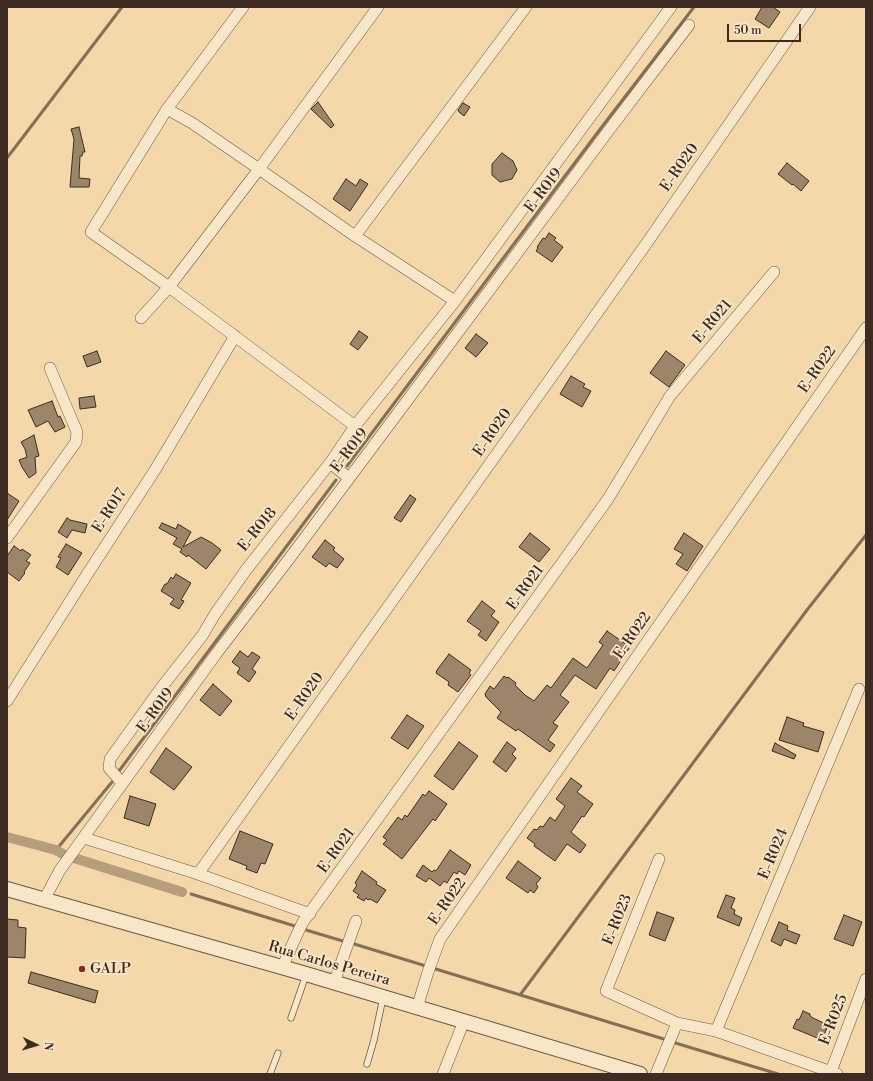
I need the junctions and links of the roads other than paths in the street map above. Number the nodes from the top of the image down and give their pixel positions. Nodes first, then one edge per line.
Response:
1 (244, 7) edge
2 (378, 7) edge
3 (526, 7) edge
4 (671, 7) edge
5 (810, 7) edge
6 (689, 25) dead end
7 (167, 109) junction
8 (259, 169) junction
9 (355, 236) junction
10 (774, 272) dead end
11 (169, 286) junction
12 (455, 301) junction
13 (141, 318) dead end
14 (866, 328) edge
15 (234, 336) junction
16 (50, 368) dead end
17 (355, 426) junction
18 (330, 463) junction
19 (349, 478) junction
20 (7, 538) edge
21 (859, 689) dead end
22 (7, 701) edge
23 (122, 784) junction
24 (84, 838) junction
25 (658, 859) dead end
26 (198, 874) junction
27 (7, 889) edge
28 (44, 900) junction
29 (356, 921) dead end
30 (304, 923) junction
31 (282, 968) junction
32 (306, 974) junction
33 (866, 979) edge
34 (334, 983) junction
35 (383, 998) junction
36 (417, 1008) junction
37 (291, 1018) dead end
38 (464, 1021) junction
39 (676, 1023) junction
40 (716, 1031) junction
41 (278, 1053) dead end
42 (367, 1064) dead end
43 (832, 1073) edge
44 (270, 1074) edge
45 (443, 1074) edge
46 (640, 1074) edge
47 (656, 1074) edge

1 - 7 street
2 - 8 street
3 - 9 street
4 - 12 street, E-R018
5 - 26 street, E-R020
6 - 19 street, E-R019
7 - 8 street
7 - 11 street
8 - 9 street
8 - 11 street
9 - 12 street
10 - 30 street, E-R021
11 - 13 street
11 - 15 street
12 - 17 street, E-R018
14 - 36 street, E-R022
15 - 17 street
15 - 22 street, E-R017
16 - 20 street
17 - 18 street, E-R018
18 - 19 street
18 - 23 street, E-R018
19 - 23 street, E-R019
21 - 40 street, E-R024
23 - 24 street, E-R019
24 - 26 street
24 - 28 street, E-R019
25 - 39 street, E-R023
26 - 30 street
27 - 28 street, Rua Carlos Pereira
28 - 31 street, Rua Carlos Pereira
29 - 34 street
30 - 31 street, E-R021
31 - 32 street, Rua Carlos Pereira
32 - 34 street, Rua Carlos Pereira
32 - 37 lane
33 - 43 street, E-R025
34 - 35 street, Rua Carlos Pereira
35 - 36 street, Rua Carlos Pereira
35 - 42 lane
36 - 38 street, Rua Carlos Pereira
38 - 45 street
38 - 46 street, Rua Carlos Pereira
39 - 40 street
39 - 47 street
40 - 43 street
41 - 44 lane

